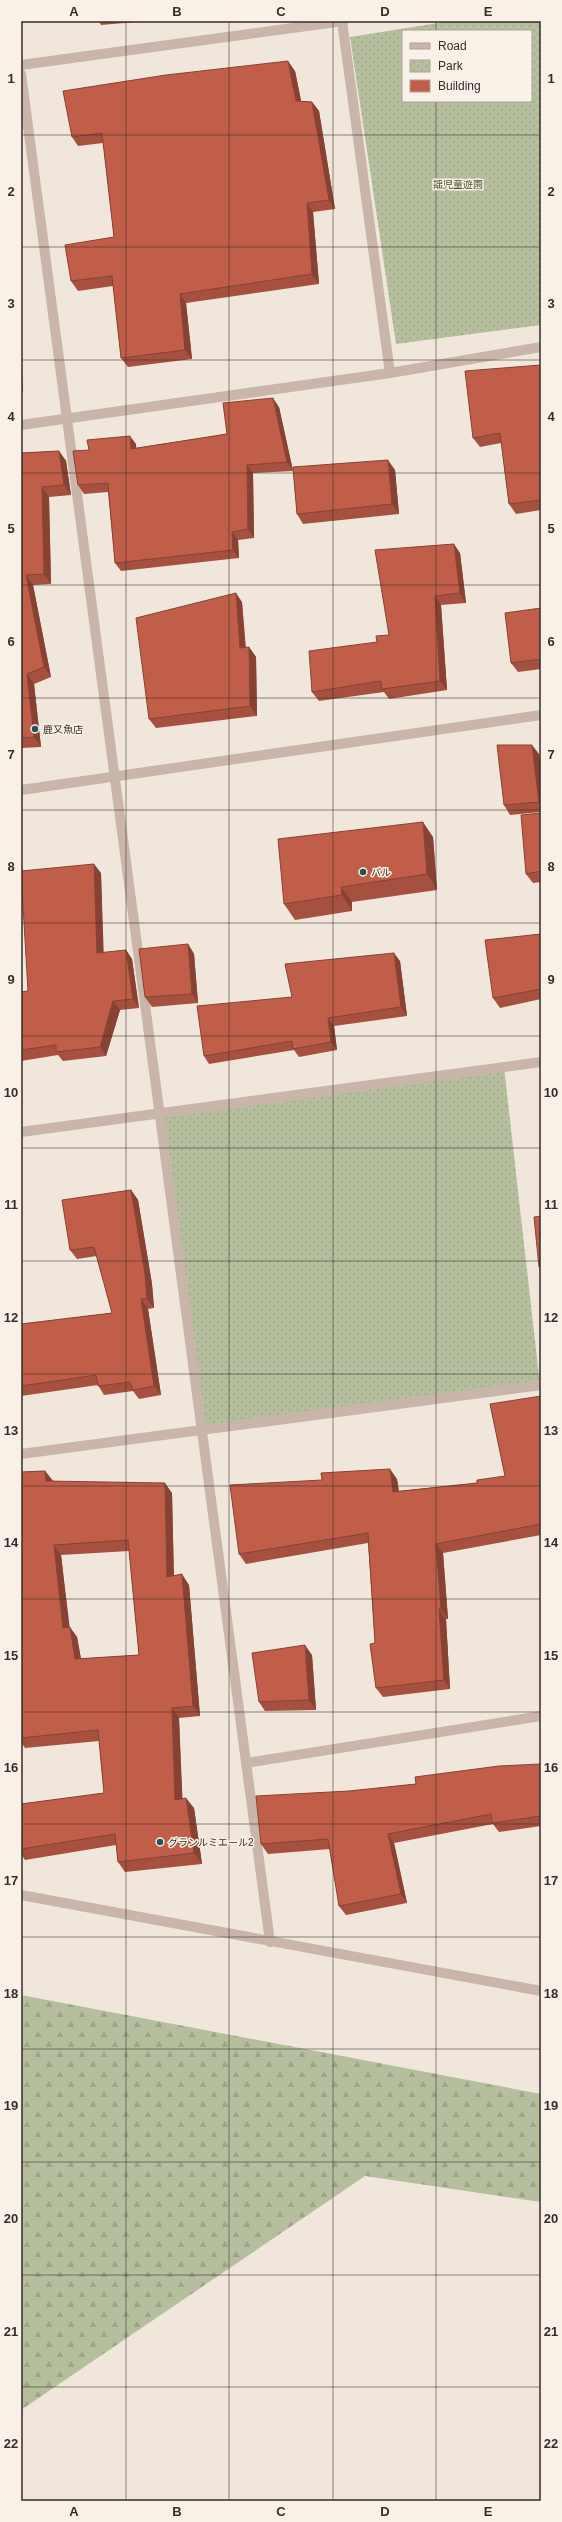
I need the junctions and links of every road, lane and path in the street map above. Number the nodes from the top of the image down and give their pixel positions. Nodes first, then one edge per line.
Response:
1 (343, 21) edge
2 (21, 65) edge
3 (21, 74) edge
4 (541, 347) edge
5 (390, 373) junction
6 (67, 418) junction
7 (21, 424) edge
8 (541, 715) edge
9 (115, 778) junction
10 (21, 790) edge
11 (541, 1062) edge
12 (159, 1113) junction
13 (21, 1132) edge
14 (541, 1385) edge
15 (201, 1430) junction
16 (21, 1454) edge
17 (541, 1716) edge
18 (246, 1763) junction
19 (21, 1895) edge
20 (270, 1942) junction
21 (541, 1991) edge

1 - 2 street
1 - 5 street
3 - 6 street
4 - 5 street
5 - 6 street
6 - 7 street
6 - 9 street
8 - 9 street
9 - 10 street
9 - 12 street
11 - 12 street
12 - 13 street
12 - 15 street
14 - 15 street
15 - 16 street
15 - 18 street
17 - 18 street
18 - 20 street
19 - 20 street
20 - 21 street

